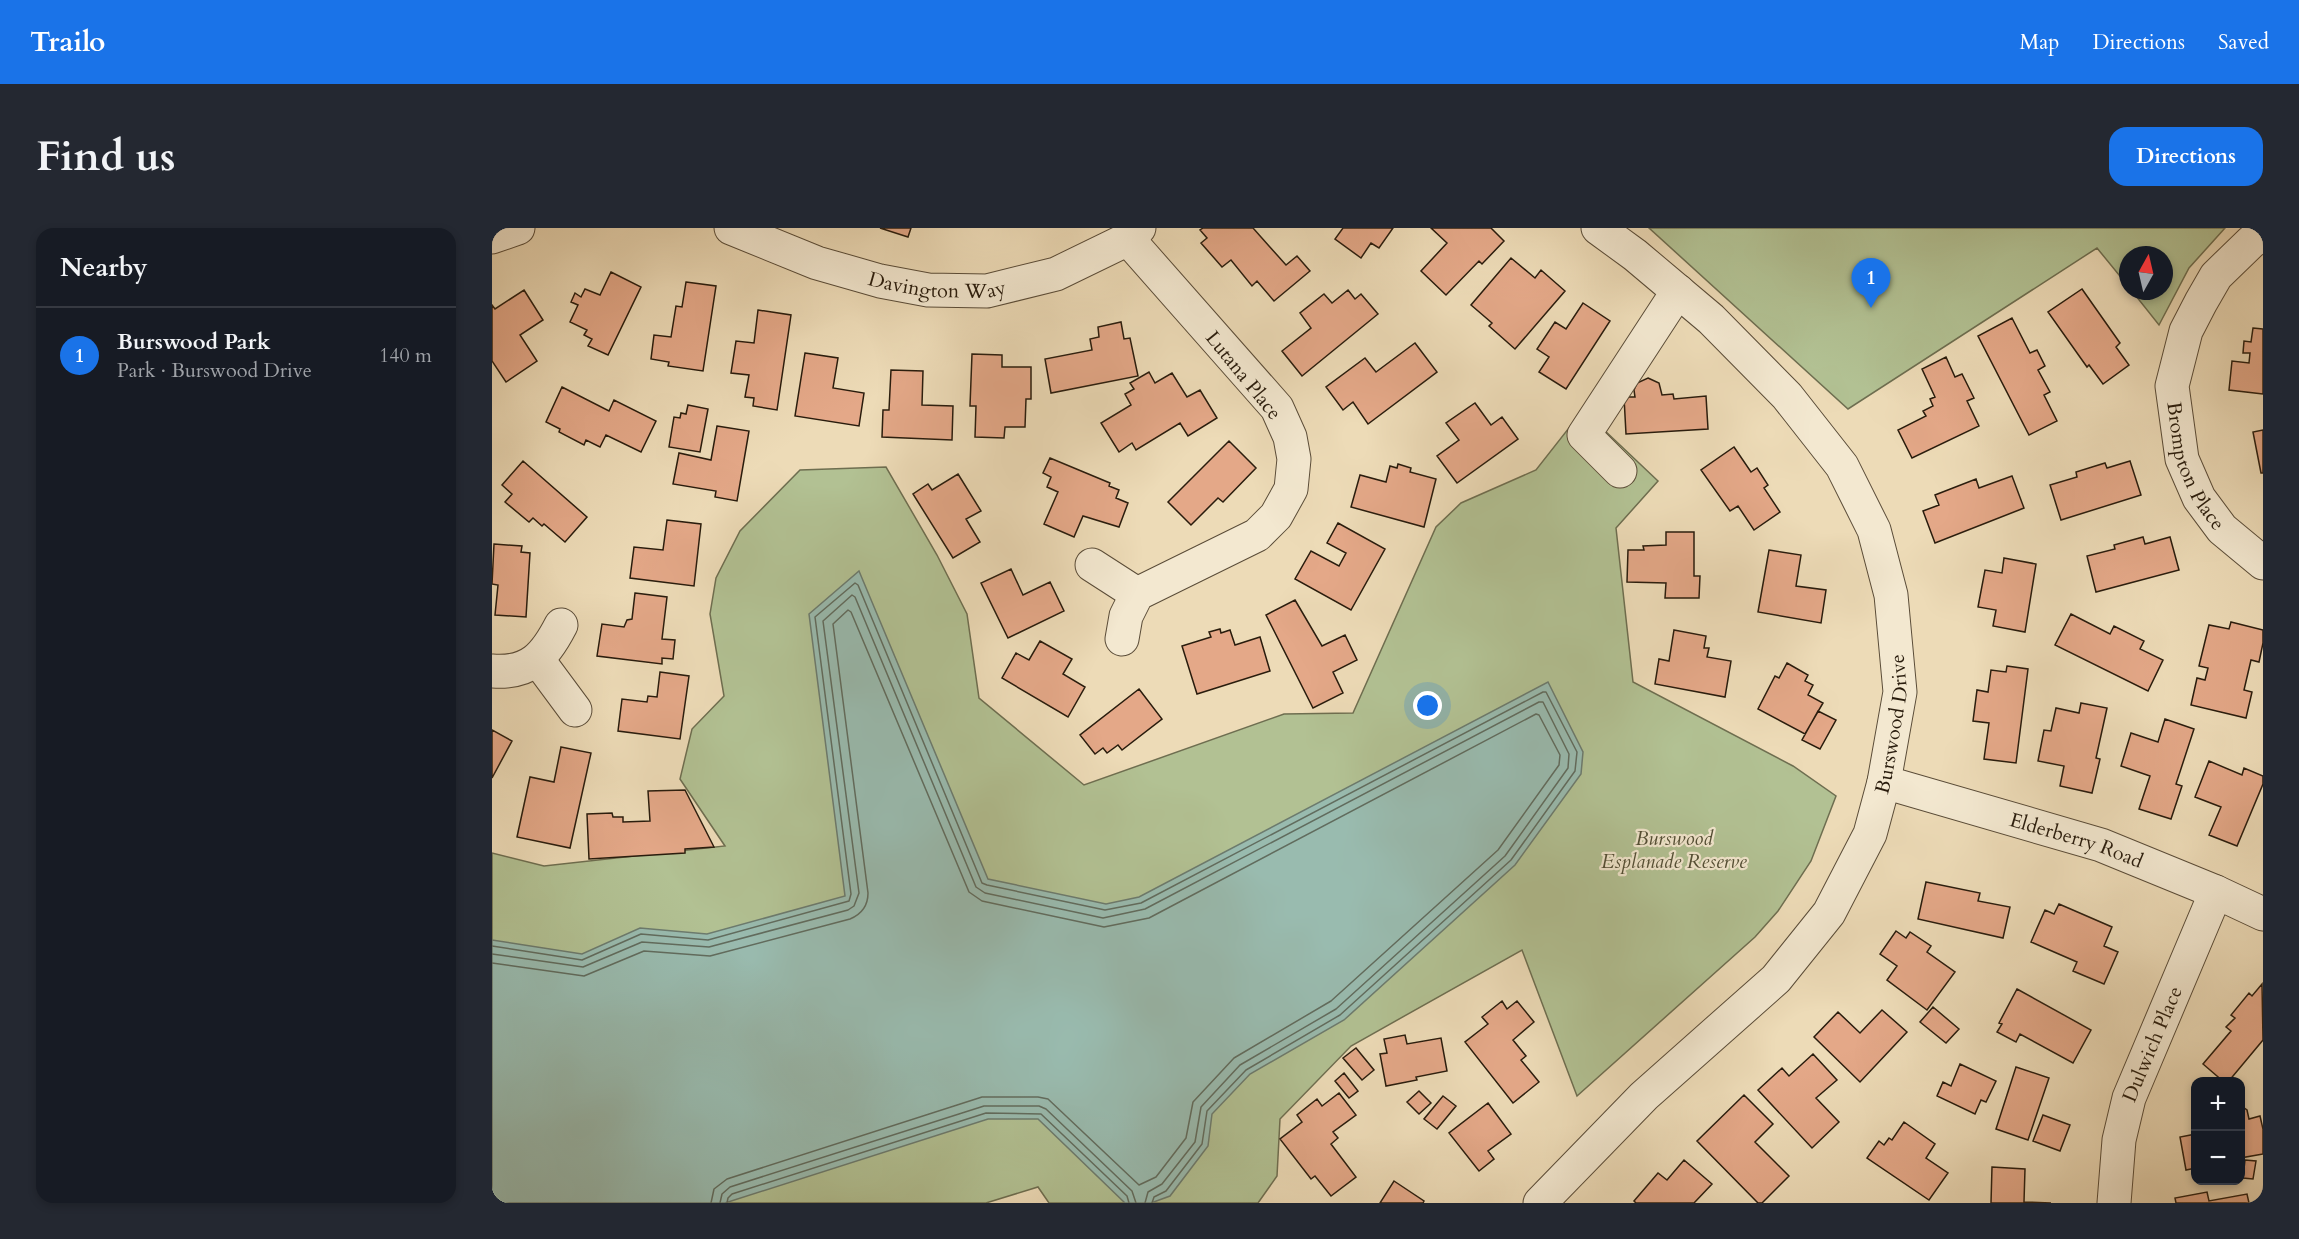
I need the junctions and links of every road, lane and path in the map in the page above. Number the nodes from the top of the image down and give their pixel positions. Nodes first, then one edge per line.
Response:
1 (518, 228) edge
2 (731, 228) edge
3 (1598, 228) edge
4 (1133, 234) edge
5 (2263, 234) edge
6 (492, 237) edge
7 (1678, 291) junction
8 (1620, 471) dead end
9 (2263, 563) edge
10 (1092, 565) dead end
11 (1137, 594) junction
12 (561, 625) dead end
13 (1122, 639) dead end
14 (538, 660) junction
15 (492, 671) edge
16 (575, 710) dead end
17 (1884, 782) junction
18 (2216, 892) junction
19 (2263, 914) edge
20 (1540, 1203) edge
21 (2114, 1203) edge

1 - 6 street
2 - 4 street, Davington Way
3 - 7 street, Burswood Drive
4 - 11 street, Lutana Place
5 - 9 street, Brompton Place
7 - 8 street
7 - 17 street, Burswood Drive
10 - 11 street
11 - 13 street
12 - 14 street
14 - 15 street
14 - 16 street
17 - 18 street, Elderberry Road
17 - 20 street, Burswood Drive
18 - 19 street, Elderberry Road
18 - 21 street, Dulwich Place

